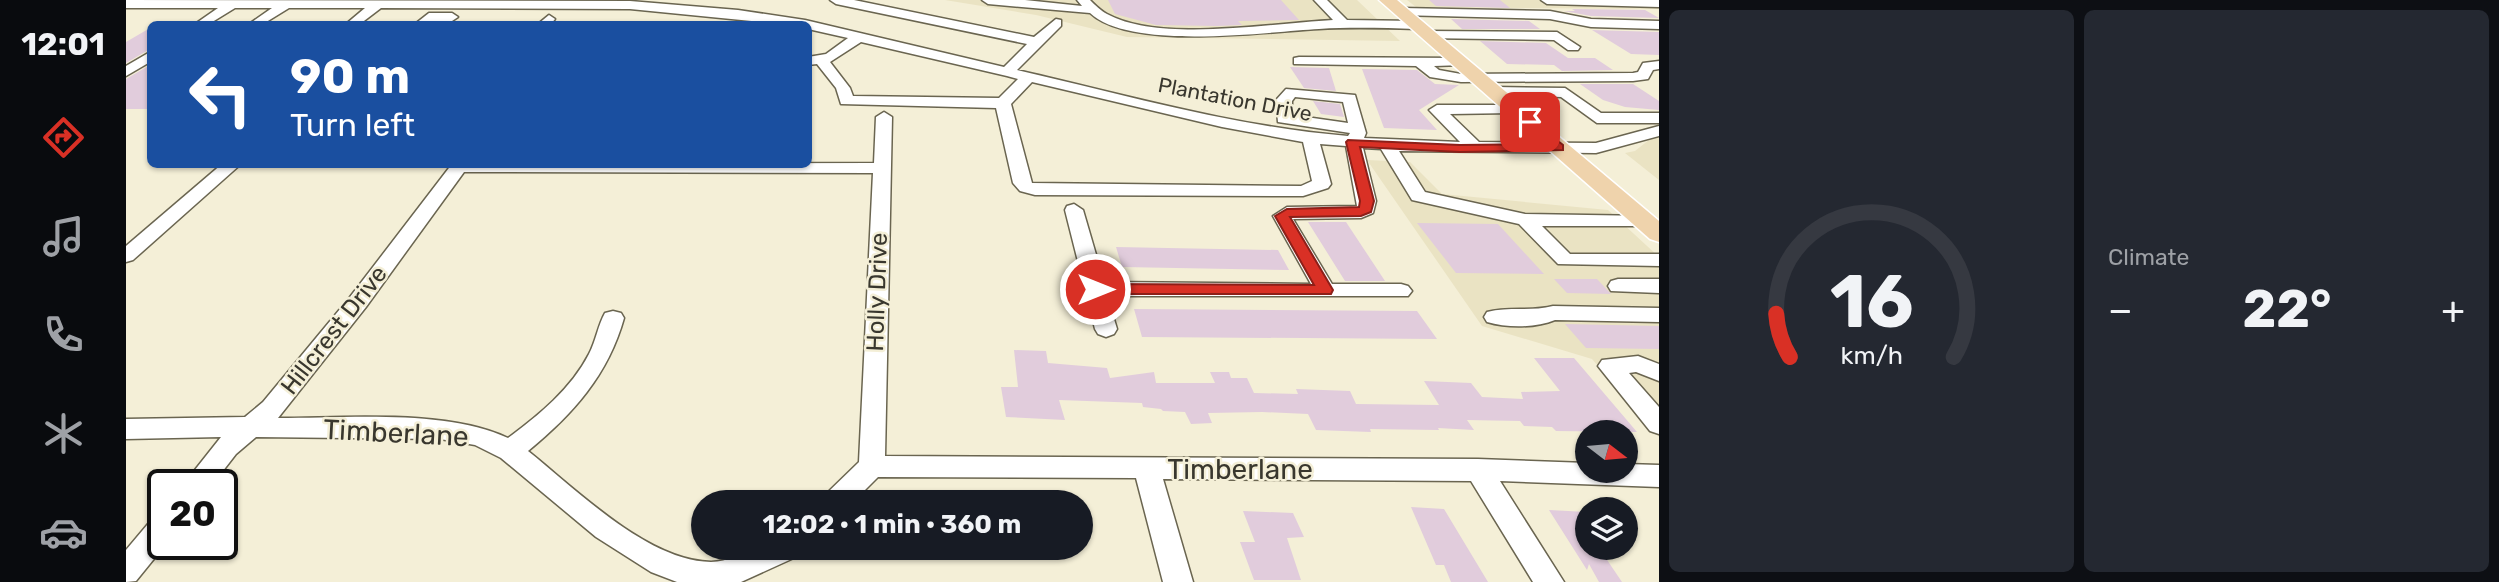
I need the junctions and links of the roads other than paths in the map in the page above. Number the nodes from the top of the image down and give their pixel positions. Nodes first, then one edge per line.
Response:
1 (836, 0) edge
2 (988, 0) edge
3 (1320, 0) edge
4 (1387, 0) edge
5 (1547, 0) edge
6 (585, 2) edge
7 (851, 2) junction
8 (241, 3) edge
9 (651, 3) edge
10 (1035, 3) edge
11 (1659, 3) edge
12 (126, 4) edge
13 (211, 5) junction
14 (285, 5) junction
15 (377, 5) junction
16 (455, 5) junction
17 (1086, 5) edge
18 (879, 7) junction
19 (126, 15) edge
20 (440, 17) junction
21 (207, 21) edge
22 (260, 21) edge
23 (356, 21) edge
24 (424, 21) edge
25 (525, 21) edge
26 (555, 21) edge
27 (783, 21) edge
28 (812, 23) edge
29 (1056, 23) dead end
30 (1344, 24) junction
31 (1415, 24) junction
32 (1659, 25) edge
33 (812, 26) edge
34 (840, 33) junction
35 (1483, 35) junction
36 (859, 37) junction
37 (1037, 42) junction
38 (1573, 47) dead end
39 (1443, 48) junction
40 (147, 58) edge
41 (816, 61) edge
42 (1299, 61) dead end
43 (1420, 62) junction
44 (1459, 62) junction
45 (1659, 65) edge
46 (126, 72) edge
47 (1007, 72) junction
48 (1475, 76) junction
49 (1028, 77) junction
50 (1494, 91) junction
51 (1003, 103) junction
52 (1513, 108) junction
53 (884, 117) dead end
54 (1659, 128) edge
55 (1355, 136) junction
56 (1311, 138) junction
57 (1387, 145) junction
58 (1559, 147) junction
59 (1475, 148) junction
60 (228, 168) edge
61 (458, 168) edge
62 (812, 168) edge
63 (881, 168) junction
64 (1074, 210) dead end
65 (1525, 220) junction
66 (1650, 222) edge
67 (126, 256) edge
68 (1659, 260) edge
69 (1618, 286) dead end
70 (1659, 286) edge
71 (1095, 289) junction
72 (1325, 290) junction
73 (1401, 291) dead end
74 (1659, 315) edge
75 (1495, 317) dead end
76 (613, 318) dead end
77 (1106, 329) dead end
78 (1659, 373) edge
79 (1659, 424) edge
80 (252, 427) junction
81 (126, 429) edge
82 (510, 451) junction
83 (872, 467) junction
84 (209, 469) edge
85 (1147, 469) junction
86 (1478, 470) junction
87 (1659, 476) edge
88 (848, 490) edge
89 (147, 546) edge
90 (761, 560) edge
91 (126, 572) edge
92 (1178, 582) edge
93 (1549, 582) edge

1 - 7 street
2 - 10 street
3 - 30 street
4 - 31 main road
5 - 11 street
6 - 9 street, Plantation Drive
6 - 16 street, Plantation Drive
6 - 26 street
7 - 18 street
7 - 28 street
8 - 13 street, Plantation Drive
8 - 14 street, Plantation Drive
8 - 21 street
9 - 27 street, Plantation Drive
10 - 17 street
12 - 13 street, Plantation Drive
13 - 19 street
14 - 15 street, Plantation Drive
14 - 22 street
15 - 16 street, Plantation Drive
15 - 23 street
16 - 20 street
17 - 30 street
18 - 34 street
18 - 37 street
20 - 24 street
20 - 25 street
29 - 37 street
30 - 31 street
31 - 32 street
31 - 35 street
31 - 39 main road
33 - 34 street, Plantation Drive
34 - 36 street, Plantation Drive
35 - 38 street
35 - 39 street
36 - 41 street
36 - 47 street, Plantation Drive
37 - 47 street
39 - 44 main road
40 - 46 street
41 - 51 street
42 - 43 street
43 - 44 street
43 - 48 street
44 - 48 main road
45 - 48 street
47 - 49 street, Plantation Drive
48 - 50 main road
49 - 51 street
49 - 56 street, Plantation Drive
50 - 52 main road
50 - 54 street
51 - 56 street
52 - 58 main road
52 - 59 street
53 - 63 street, Holly Drive
54 - 58 street, Plantation Drive
55 - 56 street, Plantation Drive
55 - 57 street, Plantation Drive
55 - 72 street
57 - 59 street, Plantation Drive
57 - 65 street
58 - 59 street, Plantation Drive
58 - 66 main road
60 - 67 street
61 - 80 street, Hillcrest Drive
62 - 63 street
63 - 83 street, Holly Drive
64 - 71 street
65 - 66 street
65 - 68 street
69 - 70 street
71 - 72 street
71 - 77 street
72 - 73 street
74 - 75 street
76 - 82 street
78 - 79 street
80 - 81 street, Timberlane
80 - 82 street, Timberlane
80 - 84 street, Hillcrest Drive
82 - 90 street, Timberlane
83 - 85 street, Timberlane
83 - 88 street
85 - 86 street, Timberlane
85 - 92 street
86 - 87 street, Timberlane
86 - 93 street
89 - 91 street

